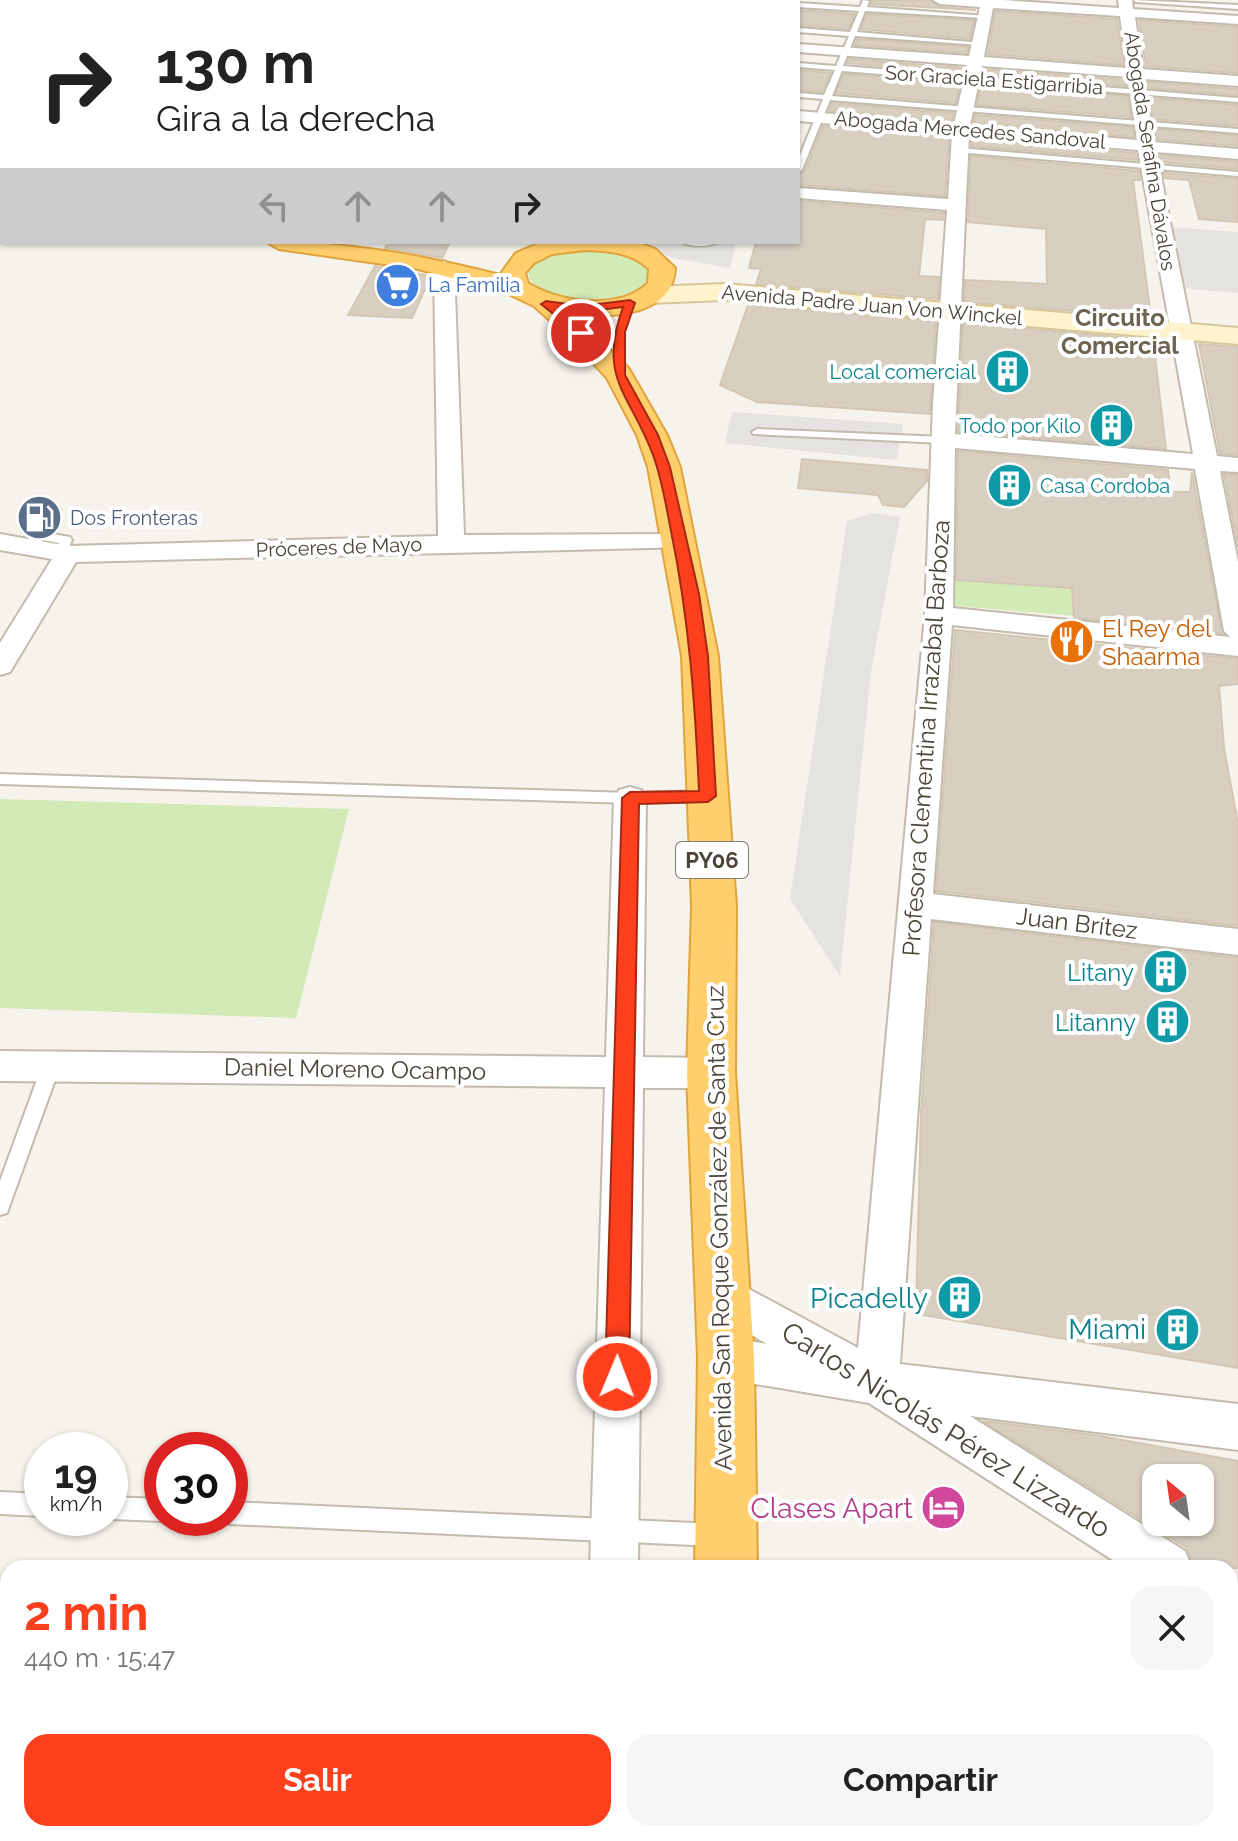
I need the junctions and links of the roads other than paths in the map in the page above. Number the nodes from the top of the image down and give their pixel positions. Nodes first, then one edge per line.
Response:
1 (866, 0) edge
2 (940, 0) edge
3 (1130, 4) edge
4 (800, 5) edge
5 (1238, 7) edge
6 (863, 10) junction
7 (1238, 20) edge
8 (800, 30) edge
9 (980, 33) edge
10 (854, 34) junction
11 (800, 48) edge
12 (846, 51) junction
13 (800, 65) edge
14 (840, 68) junction
15 (1135, 73) junction
16 (1238, 81) edge
17 (1139, 92) junction
18 (800, 95) edge
19 (829, 98) junction
20 (1238, 100) edge
21 (800, 116) edge
22 (821, 117) junction
23 (1144, 123) junction
24 (962, 129) junction
25 (1238, 131) edge
26 (1146, 146) junction
27 (1238, 154) edge
28 (800, 165) edge
29 (1151, 167) junction
30 (1238, 174) edge
31 (800, 193) edge
32 (956, 205) junction
33 (403, 244) edge
34 (582, 244) edge
35 (608, 244) edge
36 (331, 245) edge
37 (559, 245) edge
38 (644, 252) edge
39 (444, 267) junction
40 (516, 287) junction
41 (639, 299) junction
42 (952, 303) junction
43 (546, 304) junction
44 (1238, 321) edge
45 (1179, 324) junction
46 (1238, 336) edge
47 (619, 375) junction
48 (757, 432) dead end
49 (943, 440) junction
50 (1205, 463) junction
51 (1238, 465) edge
52 (680, 542) junction
53 (451, 543) junction
54 (11, 544) edge
55 (65, 552) junction
56 (939, 615) junction
57 (1238, 631) edge
58 (1238, 647) edge
59 (0, 666) edge
60 (0, 779) edge
61 (708, 796) junction
62 (630, 798) junction
63 (916, 905) junction
64 (1238, 942) edge
65 (0, 1066) edge
66 (51, 1066) junction
67 (624, 1072) junction
68 (711, 1073) junction
69 (0, 1207) edge
70 (723, 1295) junction
71 (726, 1358) junction
72 (877, 1383) junction
73 (1238, 1427) edge
74 (0, 1503) edge
75 (24, 1504) edge
76 (248, 1515) edge
77 (614, 1549) edge
78 (725, 1552) edge
79 (1155, 1560) edge

1 - 6 lane
2 - 9 street
3 - 5 lane
3 - 7 street
3 - 9 street
3 - 15 street, Abogada Serafina Dávalos
4 - 6 lane
6 - 9 lane
6 - 10 lane
8 - 10 lane
9 - 10 lane
9 - 12 street
9 - 14 lane, Sor Graciela Estigarribia
9 - 15 street
9 - 17 lane, Sor Graciela Estigarribia
9 - 24 street, Profesora Clementina Irrazabal Barboza
10 - 12 lane
11 - 12 street
12 - 14 lane
13 - 14 lane, Sor Graciela Estigarribia
14 - 19 lane
15 - 16 street
15 - 17 street, Abogada Serafina Dávalos
17 - 20 lane, Sor Graciela Estigarribia
17 - 23 street, Abogada Serafina Dávalos
18 - 19 lane
19 - 22 lane
19 - 24 lane
21 - 22 street, Abogada Mercedes Sandoval
22 - 24 street, Abogada Mercedes Sandoval
22 - 28 lane
23 - 24 lane
23 - 25 lane
23 - 26 street, Abogada Serafina Dávalos
24 - 26 street, Abogada Mercedes Sandoval
24 - 29 lane
24 - 32 street, Profesora Clementina Irrazabal Barboza
26 - 27 street, Abogada Mercedes Sandoval
26 - 29 street, Abogada Serafina Dávalos
29 - 30 lane
29 - 45 street, Abogada Serafina Dávalos
31 - 32 street
32 - 42 street, Profesora Clementina Irrazabal Barboza
33 - 37 highway
34 - 37 highway
35 - 38 highway
36 - 39 highway, PY06
37 - 40 highway
38 - 41 highway
38 - 42 main road, Avenida Padre Juan Von Winckel
39 - 40 highway, PY06
39 - 53 street
40 - 43 highway, PY06
41 - 42 main road, Avenida Padre Juan Von Winckel
41 - 43 highway, PY06
41 - 47 highway
42 - 45 main road, Avenida Padre Juan Von Winckel
42 - 49 street, Profesora Clementina Irrazabal Barboza
43 - 47 highway, Avenida San Roque González de Santa Cruz / PY06
44 - 45 main road, Avenida Padre Juan Von Winckel
45 - 46 main road, Avenida Padre Juan Von Winckel
45 - 50 street, Abogada Serafina Dávalos
47 - 52 highway, Avenida San Roque González de Santa Cruz / PY06
48 - 49 lane
49 - 50 street
49 - 56 street, Profesora Clementina Irrazabal Barboza
50 - 51 street
50 - 57 street, Abogada Serafina Dávalos
52 - 53 street, Próceres de Mayo
52 - 61 highway, Avenida San Roque González de Santa Cruz / PY06
53 - 55 street, Próceres de Mayo
54 - 55 street, Próceres de Mayo
55 - 59 street
56 - 58 street
56 - 63 street, Profesora Clementina Irrazabal Barboza
60 - 62 lane
61 - 62 lane
61 - 68 highway, Avenida San Roque González de Santa Cruz / PY06
62 - 67 street
63 - 64 street, Juan Brítez
63 - 72 street, Profesora Clementina Irrazabal Barboza
65 - 66 street, Daniel Moreno Ocampo
66 - 67 street, Daniel Moreno Ocampo
66 - 69 lane
67 - 68 street, Daniel Moreno Ocampo
67 - 77 street
68 - 70 highway, Avenida San Roque González de Santa Cruz / PY06
70 - 71 highway, Avenida San Roque González de Santa Cruz / PY06
70 - 72 street, Carlos Nicolás Pérez Lizzardo
71 - 72 street
71 - 78 highway, Avenida San Roque González de Santa Cruz / PY06
72 - 73 street
72 - 79 street, Carlos Nicolás Pérez Lizzardo
74 - 75 lane
76 - 77 lane
77 - 78 lane

